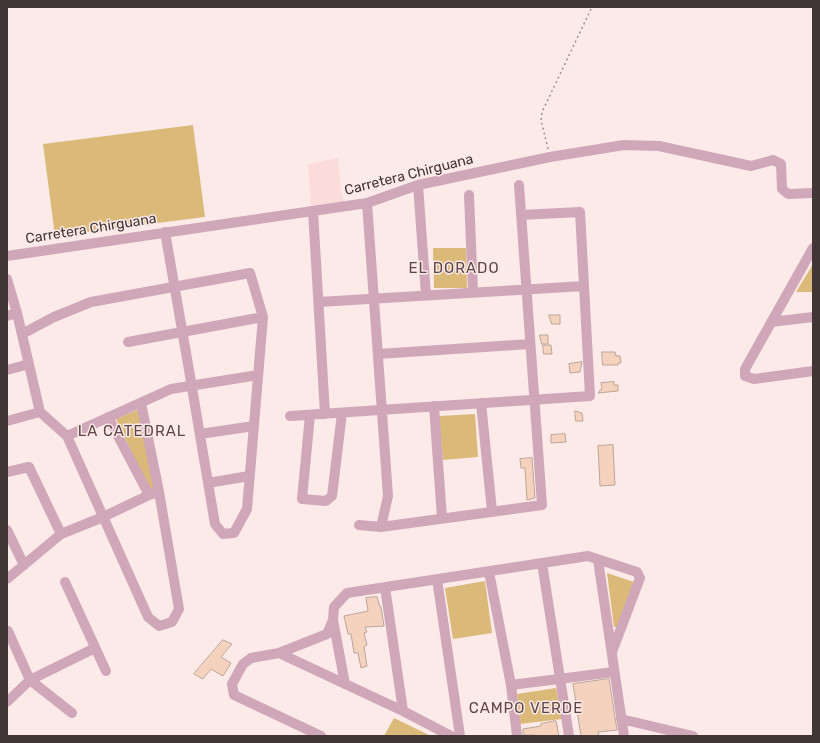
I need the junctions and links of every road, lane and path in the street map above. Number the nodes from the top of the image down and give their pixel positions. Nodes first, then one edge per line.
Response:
1 (592, 7) edge
2 (550, 158) junction
3 (418, 185) junction
4 (519, 185) dead end
5 (813, 192) edge
6 (469, 195) dead end
7 (367, 203) junction
8 (313, 210) junction
9 (521, 215) junction
10 (165, 232) junction
11 (813, 248) edge
12 (7, 256) edge
13 (7, 279) edge
14 (584, 286) junction
15 (175, 287) junction
16 (526, 289) junction
17 (473, 292) junction
18 (426, 295) junction
19 (374, 298) junction
20 (319, 302) junction
21 (12, 314) edge
22 (262, 317) junction
23 (813, 317) edge
24 (771, 322) junction
25 (182, 332) junction
26 (22, 334) junction
27 (128, 342) dead end
28 (530, 344) junction
29 (378, 354) junction
30 (29, 364) junction
31 (7, 370) edge
32 (813, 371) edge
33 (258, 375) junction
34 (192, 386) junction
35 (534, 400) junction
36 (141, 403) junction
37 (481, 403) junction
38 (434, 406) junction
39 (382, 410) junction
40 (40, 412) junction
41 (342, 413) junction
42 (325, 414) junction
43 (310, 415) junction
44 (290, 416) dead end
45 (108, 418) junction
46 (7, 421) edge
47 (254, 426) junction
48 (200, 434) junction
49 (67, 436) junction
50 (7, 472) edge
51 (249, 476) junction
52 (208, 483) junction
53 (154, 494) junction
54 (492, 512) junction
55 (103, 517) junction
56 (442, 518) junction
57 (360, 525) dead end
58 (381, 527) junction
59 (7, 530) edge
60 (61, 534) junction
61 (598, 560) junction
62 (542, 564) junction
63 (24, 565) junction
64 (489, 572) junction
65 (7, 578) edge
66 (437, 580) junction
67 (65, 582) dead end
68 (385, 587) junction
69 (332, 620) junction
70 (8, 631) dead end
71 (95, 648) junction
72 (612, 652) junction
73 (279, 653) junction
74 (106, 671) dead end
75 (614, 672) junction
76 (30, 680) junction
77 (561, 680) junction
78 (345, 684) junction
79 (511, 685) junction
80 (7, 702) edge
81 (403, 711) junction
82 (72, 713) dead end
83 (621, 719) junction
84 (678, 734) edge
85 (321, 736) edge
86 (450, 736) edge
87 (460, 736) edge
88 (517, 736) edge
89 (569, 736) edge
90 (624, 736) edge
91 (693, 736) edge

1 - 2 path
2 - 3 street, Carretera Chirguana
2 - 5 street, Carretera Chirguana
3 - 7 street, Carretera Chirguana
3 - 18 street
4 - 9 street
6 - 17 street
7 - 8 street, Carretera Chirguana
7 - 19 street
8 - 10 street, Carretera Chirguana
8 - 20 street
9 - 14 street
9 - 16 street
10 - 12 street, Carretera Chirguana
10 - 15 street
11 - 24 street
13 - 21 street
14 - 16 street
14 - 35 street
15 - 22 street
15 - 25 street
15 - 26 street
16 - 17 street
16 - 28 street
17 - 18 street
18 - 19 street
19 - 20 street
19 - 29 street
20 - 42 street
21 - 26 street
22 - 25 street
22 - 33 street
23 - 24 street
24 - 32 street
25 - 27 street
25 - 34 street
26 - 30 street
28 - 29 street
28 - 35 street
29 - 39 street
30 - 31 street
30 - 40 street
33 - 34 street
33 - 47 street
34 - 36 street
34 - 48 street
35 - 37 street
35 - 54 street
36 - 45 street
36 - 53 street
37 - 38 street
37 - 54 street
38 - 39 street
38 - 56 street
39 - 41 street
39 - 58 street
40 - 46 street
40 - 49 street
41 - 42 street
41 - 43 street
42 - 43 street
43 - 44 street
45 - 49 street
45 - 53 street
47 - 48 street
47 - 51 street
48 - 52 street
49 - 55 street
50 - 60 street
51 - 52 street
51 - 52 street
53 - 55 street
53 - 55 street
54 - 56 street
55 - 60 street
56 - 58 street
57 - 58 street
59 - 63 street
60 - 63 street
61 - 62 street
61 - 72 street
61 - 72 street
62 - 64 street
62 - 77 street
63 - 65 street
64 - 66 street
64 - 79 street
66 - 68 street
66 - 87 street
67 - 71 street
68 - 69 street
68 - 81 street
69 - 73 street
69 - 78 street
70 - 76 street
71 - 74 street
71 - 76 street
72 - 75 street
73 - 78 street
73 - 85 street
75 - 77 street
75 - 83 street
76 - 80 street
76 - 82 street
77 - 79 street
77 - 89 street
78 - 81 street
79 - 88 street
81 - 86 street
83 - 84 street
83 - 90 street
84 - 91 street

